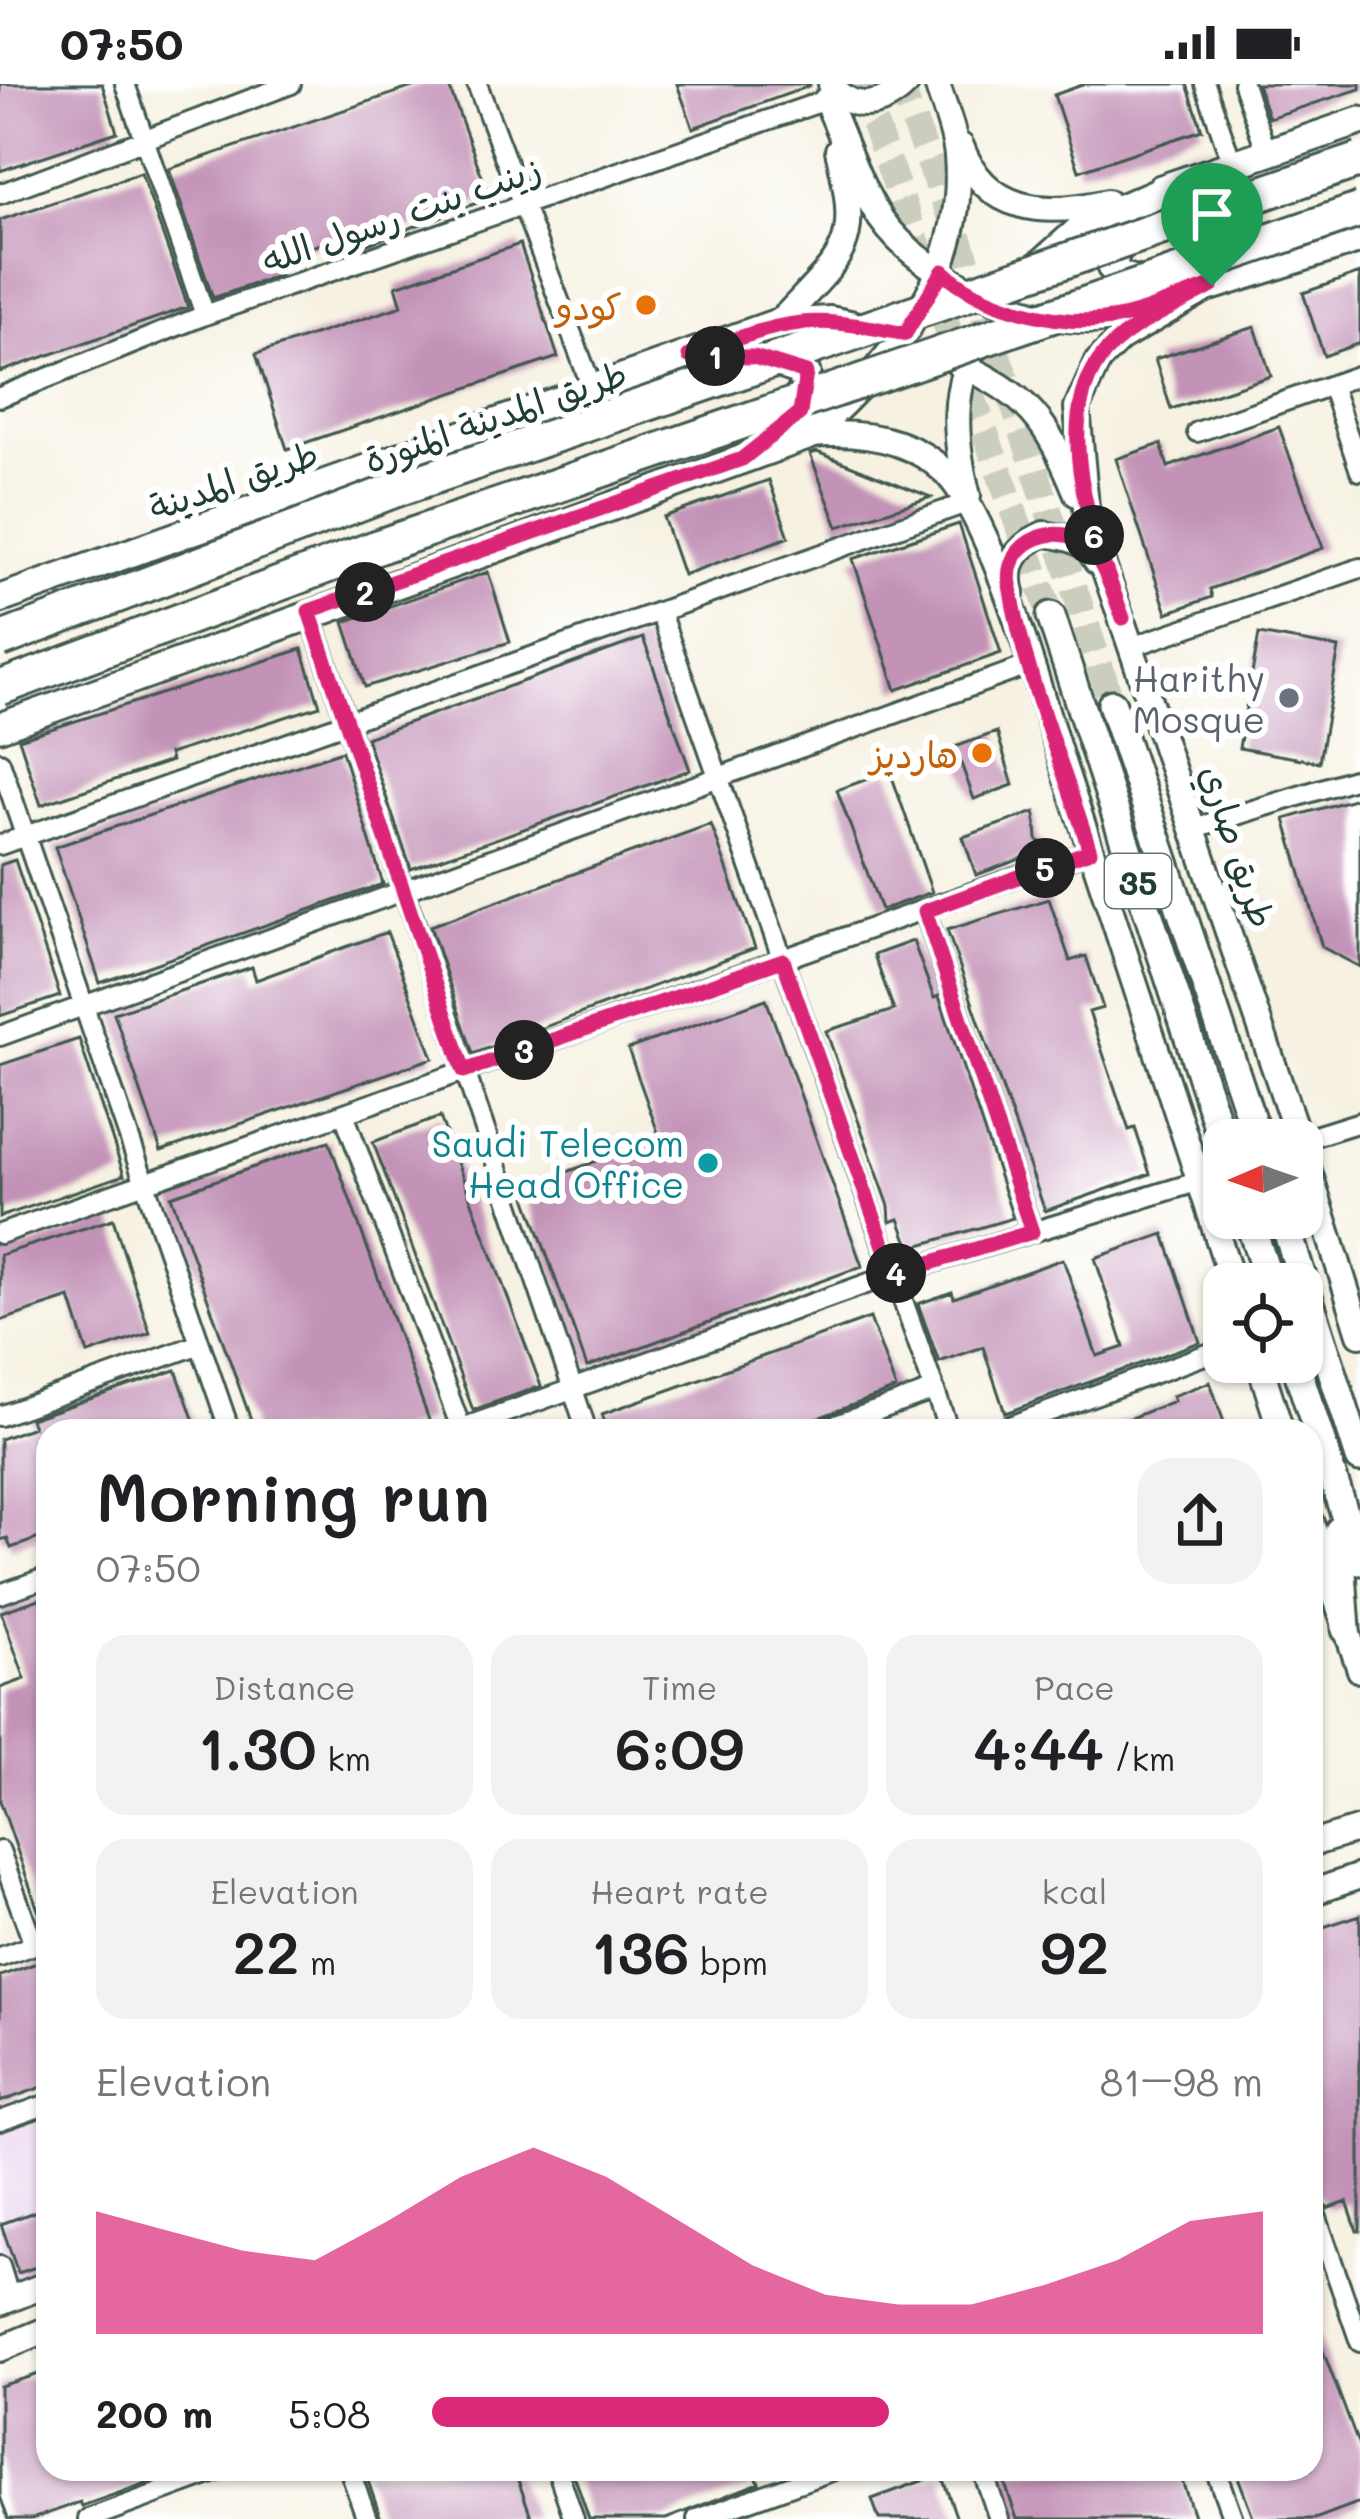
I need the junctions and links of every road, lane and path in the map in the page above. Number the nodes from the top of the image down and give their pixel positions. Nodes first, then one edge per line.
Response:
1 (125, 84) edge
2 (291, 84) edge
3 (477, 84) edge
4 (906, 84) edge
5 (938, 84) edge
6 (1205, 84) edge
7 (1243, 84) edge
8 (826, 89) edge
9 (1360, 121) edge
10 (143, 136) junction
11 (1267, 152) junction
12 (1360, 160) edge
13 (1232, 164) junction
14 (1169, 186) junction
15 (0, 194) edge
16 (520, 206) junction
17 (1360, 210) edge
18 (1360, 239) edge
19 (943, 271) junction
20 (1201, 289) junction
21 (1001, 303) junction
22 (205, 315) junction
23 (780, 322) junction
24 (905, 334) junction
25 (689, 356) junction
26 (966, 367) junction
27 (1360, 375) edge
28 (1331, 385) junction
29 (593, 390) junction
30 (0, 398) edge
31 (1197, 432) dead end
32 (810, 435) junction
33 (742, 459) junction
34 (1360, 471) edge
35 (969, 502) junction
36 (1088, 518) junction
37 (1360, 568) edge
38 (0, 599) edge
39 (309, 611) junction
40 (660, 612) junction
41 (1052, 616) tunnel mouth
42 (1123, 618) junction
43 (0, 640) edge
44 (1134, 646) junction
45 (1030, 665) junction
46 (0, 688) edge
47 (1112, 704) tunnel mouth
48 (344, 723) junction
49 (0, 727) edge
50 (0, 762) edge
51 (719, 777) junction
52 (1360, 777) edge
53 (1195, 827) junction
54 (25, 836) junction
55 (0, 845) edge
56 (1090, 851) junction
57 (402, 891) junction
58 (925, 911) junction
59 (783, 960) junction
60 (83, 1006) junction
61 (0, 1036) edge
62 (464, 1071) junction
63 (344, 1114) junction
64 (1216, 1119) edge
65 (1251, 1119) edge
66 (1293, 1119) edge
67 (1360, 1122) edge
68 (1323, 1135) edge
69 (1200, 1180) junction
70 (144, 1181) junction
71 (1323, 1214) edge
72 (1032, 1232) junction
73 (0, 1234) edge
74 (1290, 1239) edge
75 (1226, 1263) edge
76 (894, 1274) junction
77 (1360, 1334) edge
78 (200, 1344) junction
79 (1203, 1356) edge
80 (1266, 1383) edge
81 (1302, 1383) edge
82 (573, 1388) junction
83 (935, 1390) junction
84 (0, 1416) edge
85 (226, 1419) edge
86 (454, 1419) edge
87 (488, 1419) edge
88 (583, 1419) edge
89 (853, 1419) edge
90 (945, 1419) edge
91 (1029, 1419) edge
92 (1277, 1419) edge
93 (1314, 1419) edge
94 (1323, 1448) edge
95 (1360, 1458) edge
96 (1335, 1485) junction
97 (1323, 1559) edge
98 (1360, 1561) edge
99 (36, 1581) edge
100 (0, 1594) edge
101 (1346, 1629) junction
102 (1360, 1670) edge
103 (1360, 1828) edge
104 (1323, 1840) edge
105 (0, 1851) edge
106 (1360, 1876) edge
107 (1323, 1889) edge
108 (36, 1931) edge
109 (36, 1944) edge
110 (0, 1957) edge
111 (36, 2108) edge
112 (0, 2121) edge
113 (1323, 2236) edge
114 (0, 2266) edge
115 (36, 2289) edge
116 (5, 2301) edge
117 (36, 2334) edge
118 (1360, 2342) edge
119 (0, 2349) edge
120 (193, 2481) edge
121 (353, 2481) edge
122 (561, 2481) edge
123 (782, 2481) edge
124 (986, 2481) edge
125 (1219, 2481) edge
126 (100, 2517) edge
127 (367, 2519) edge
128 (574, 2519) edge
129 (697, 2519) edge
130 (999, 2519) edge
131 (1233, 2519) edge

1 - 10 street
2 - 10 street
3 - 16 street
4 - 8 main road
5 - 14 main road
5 - 19 main road
6 - 13 street
7 - 11 street
8 - 16 street, زينب بنت رسول الله
8 - 19 main road
8 - 23 main road
9 - 11 main road
10 - 15 street
10 - 22 street
11 - 13 main road
12 - 43 highway, طريق المدينة المنورة, bridge
13 - 14 main road
14 - 20 main road
14 - 21 main road
16 - 22 street, زينب بنت رسول الله
16 - 29 street
17 - 46 highway, bridge
18 - 20 main road
19 - 21 main road
19 - 24 main road
20 - 21 main road
20 - 36 main road, طريق صاري
21 - 26 main road
22 - 30 street, زينب بنت رسول الله
23 - 24 main road, طريق المدينة
23 - 25 main road, طريق المدينة
24 - 26 main road, طريق المدينة
24 - 32 main road
25 - 29 main road, طريق المدينة
25 - 33 main road
26 - 35 main road
26 - 36 main road, طريق المدينة
27 - 28 street
28 - 31 street
28 - 34 street
29 - 38 main road, طريق المدينة
32 - 33 main road
32 - 35 main road
33 - 39 main road
35 - 40 street
35 - 45 main road
36 - 42 main road, طريق صاري
37 - 44 street
39 - 48 street
39 - 49 main road
40 - 48 street
40 - 51 street
41 - 64 main road, 35
42 - 44 main road, طريق صاري
42 - 45 main road
44 - 53 main road, طريق صاري
45 - 51 street
45 - 56 main road
47 - 65 main road, طريق صاري / 35
48 - 54 street
48 - 57 street
50 - 54 street
51 - 57 street
51 - 59 street
52 - 53 street
53 - 66 main road, طريق صاري
54 - 55 street
54 - 60 street
56 - 58 street
56 - 69 main road
57 - 60 street
57 - 62 street
58 - 59 street
58 - 72 street
59 - 62 street
59 - 76 street
60 - 61 street
60 - 70 street
62 - 63 street
62 - 82 street
63 - 70 street
63 - 86 street
67 - 68 street
69 - 72 street
69 - 75 main road
70 - 73 street
70 - 78 street
71 - 77 main road, طريق صاري
72 - 76 street
74 - 95 main road
76 - 82 street
76 - 83 street
78 - 84 street
78 - 85 street
79 - 91 street
80 - 92 main road
81 - 93 main road
82 - 87 street
82 - 88 street
83 - 89 street
83 - 90 street
94 - 96 main road
96 - 98 main road
96 - 101 main road
97 - 101 main road
99 - 100 street
101 - 102 main road
103 - 104 main road
105 - 108 street
106 - 107 main road
109 - 110 street
111 - 112 street
113 - 118 street
114 - 116 street
115 - 116 main road
117 - 119 main road
120 - 126 street
121 - 127 street
122 - 128 street
123 - 129 street
124 - 130 street
125 - 131 street

